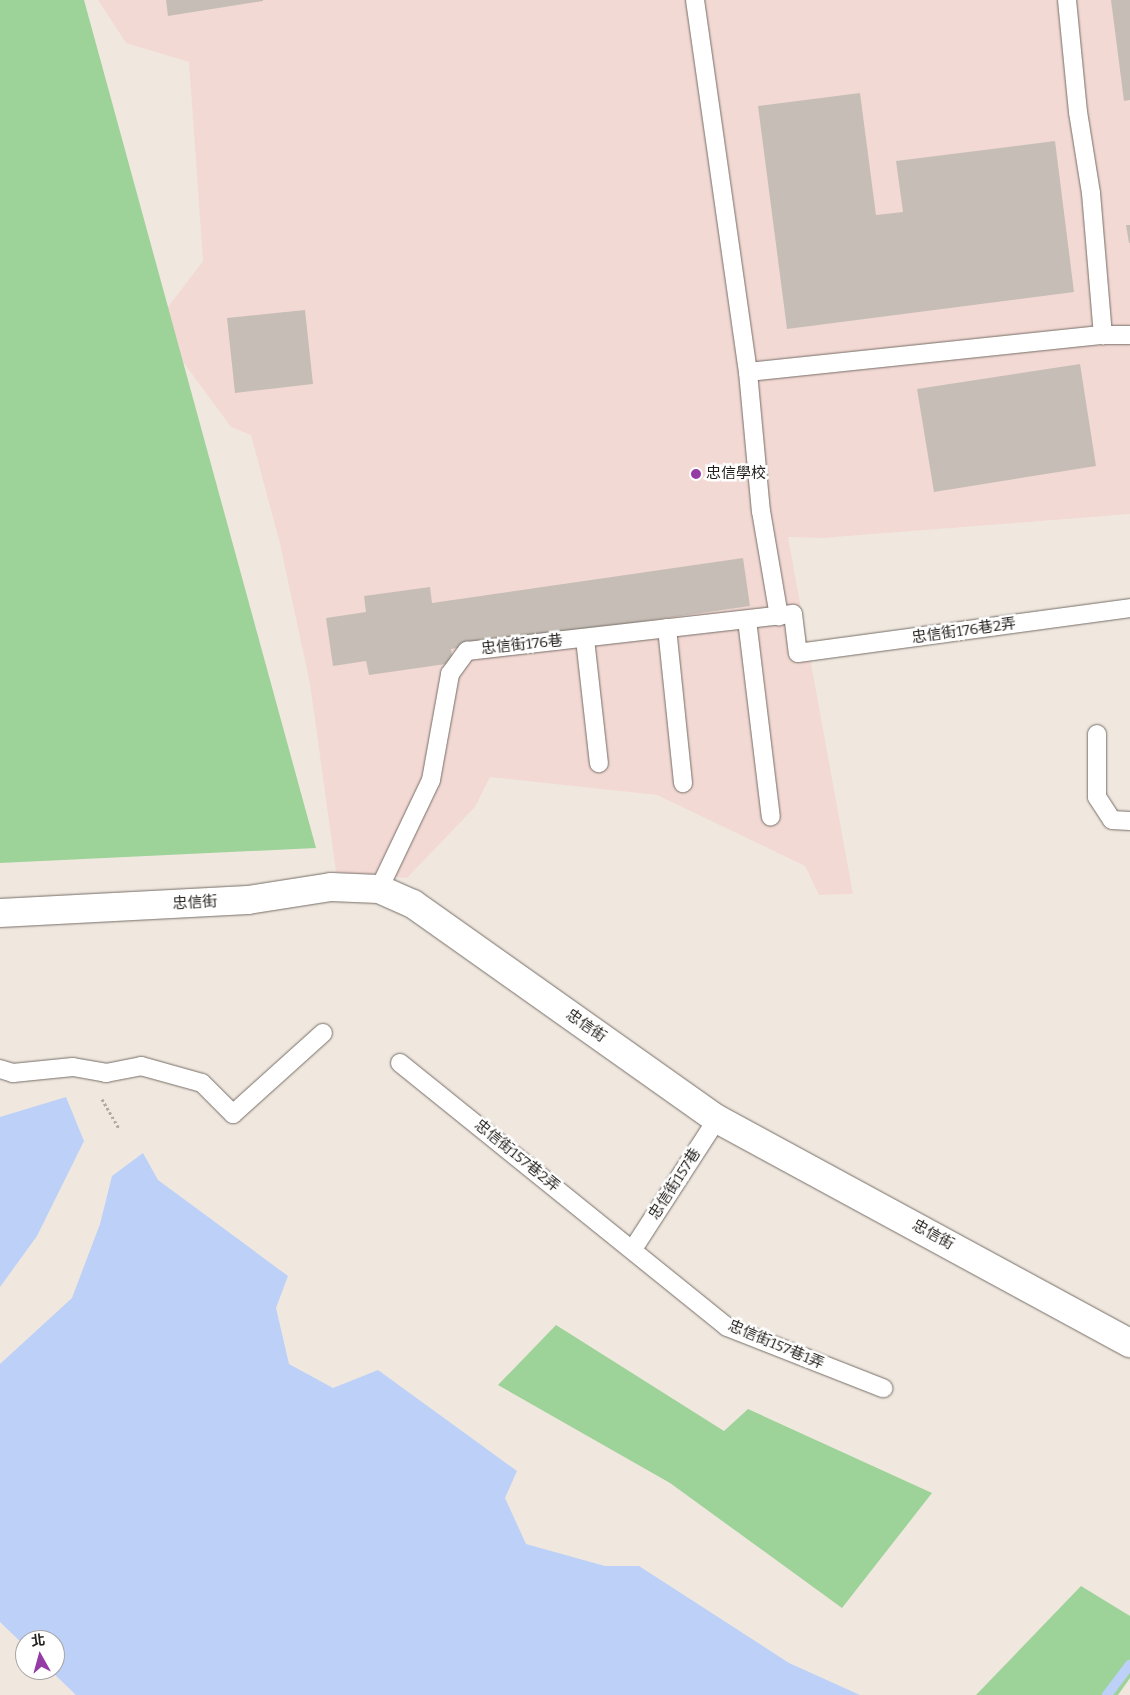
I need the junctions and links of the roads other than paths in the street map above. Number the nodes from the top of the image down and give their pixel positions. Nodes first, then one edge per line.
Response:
1 (695, 0) edge
2 (1068, 0) edge
3 (1103, 335) junction
4 (1130, 335) edge
5 (748, 372) junction
6 (1130, 608) edge
7 (778, 616) junction
8 (747, 620) junction
9 (667, 628) junction
10 (585, 638) junction
11 (1097, 734) dead end
12 (599, 763) dead end
13 (683, 783) dead end
14 (771, 817) dead end
15 (1130, 821) edge
16 (379, 889) junction
17 (0, 913) edge
18 (323, 1033) dead end
19 (400, 1063) dead end
20 (0, 1069) edge
21 (717, 1119) junction
22 (633, 1248) junction
23 (1130, 1343) edge
24 (882, 1388) dead end

1 - 5 lane
2 - 3 lane
3 - 4 lane
3 - 5 lane
5 - 7 lane
6 - 7 lane, 忠信街176巷2弄
7 - 8 lane, 忠信街176巷
8 - 9 lane, 忠信街176巷
8 - 14 lane
9 - 10 lane, 忠信街176巷
9 - 13 lane
10 - 12 lane
10 - 16 lane, 忠信街176巷
11 - 15 lane
16 - 17 street, 忠信街
16 - 21 street, 忠信街
18 - 20 lane
19 - 22 lane, 忠信街157巷2弄
21 - 22 lane, 忠信街157巷
21 - 23 street, 忠信街
22 - 24 lane, 忠信街157巷1弄

